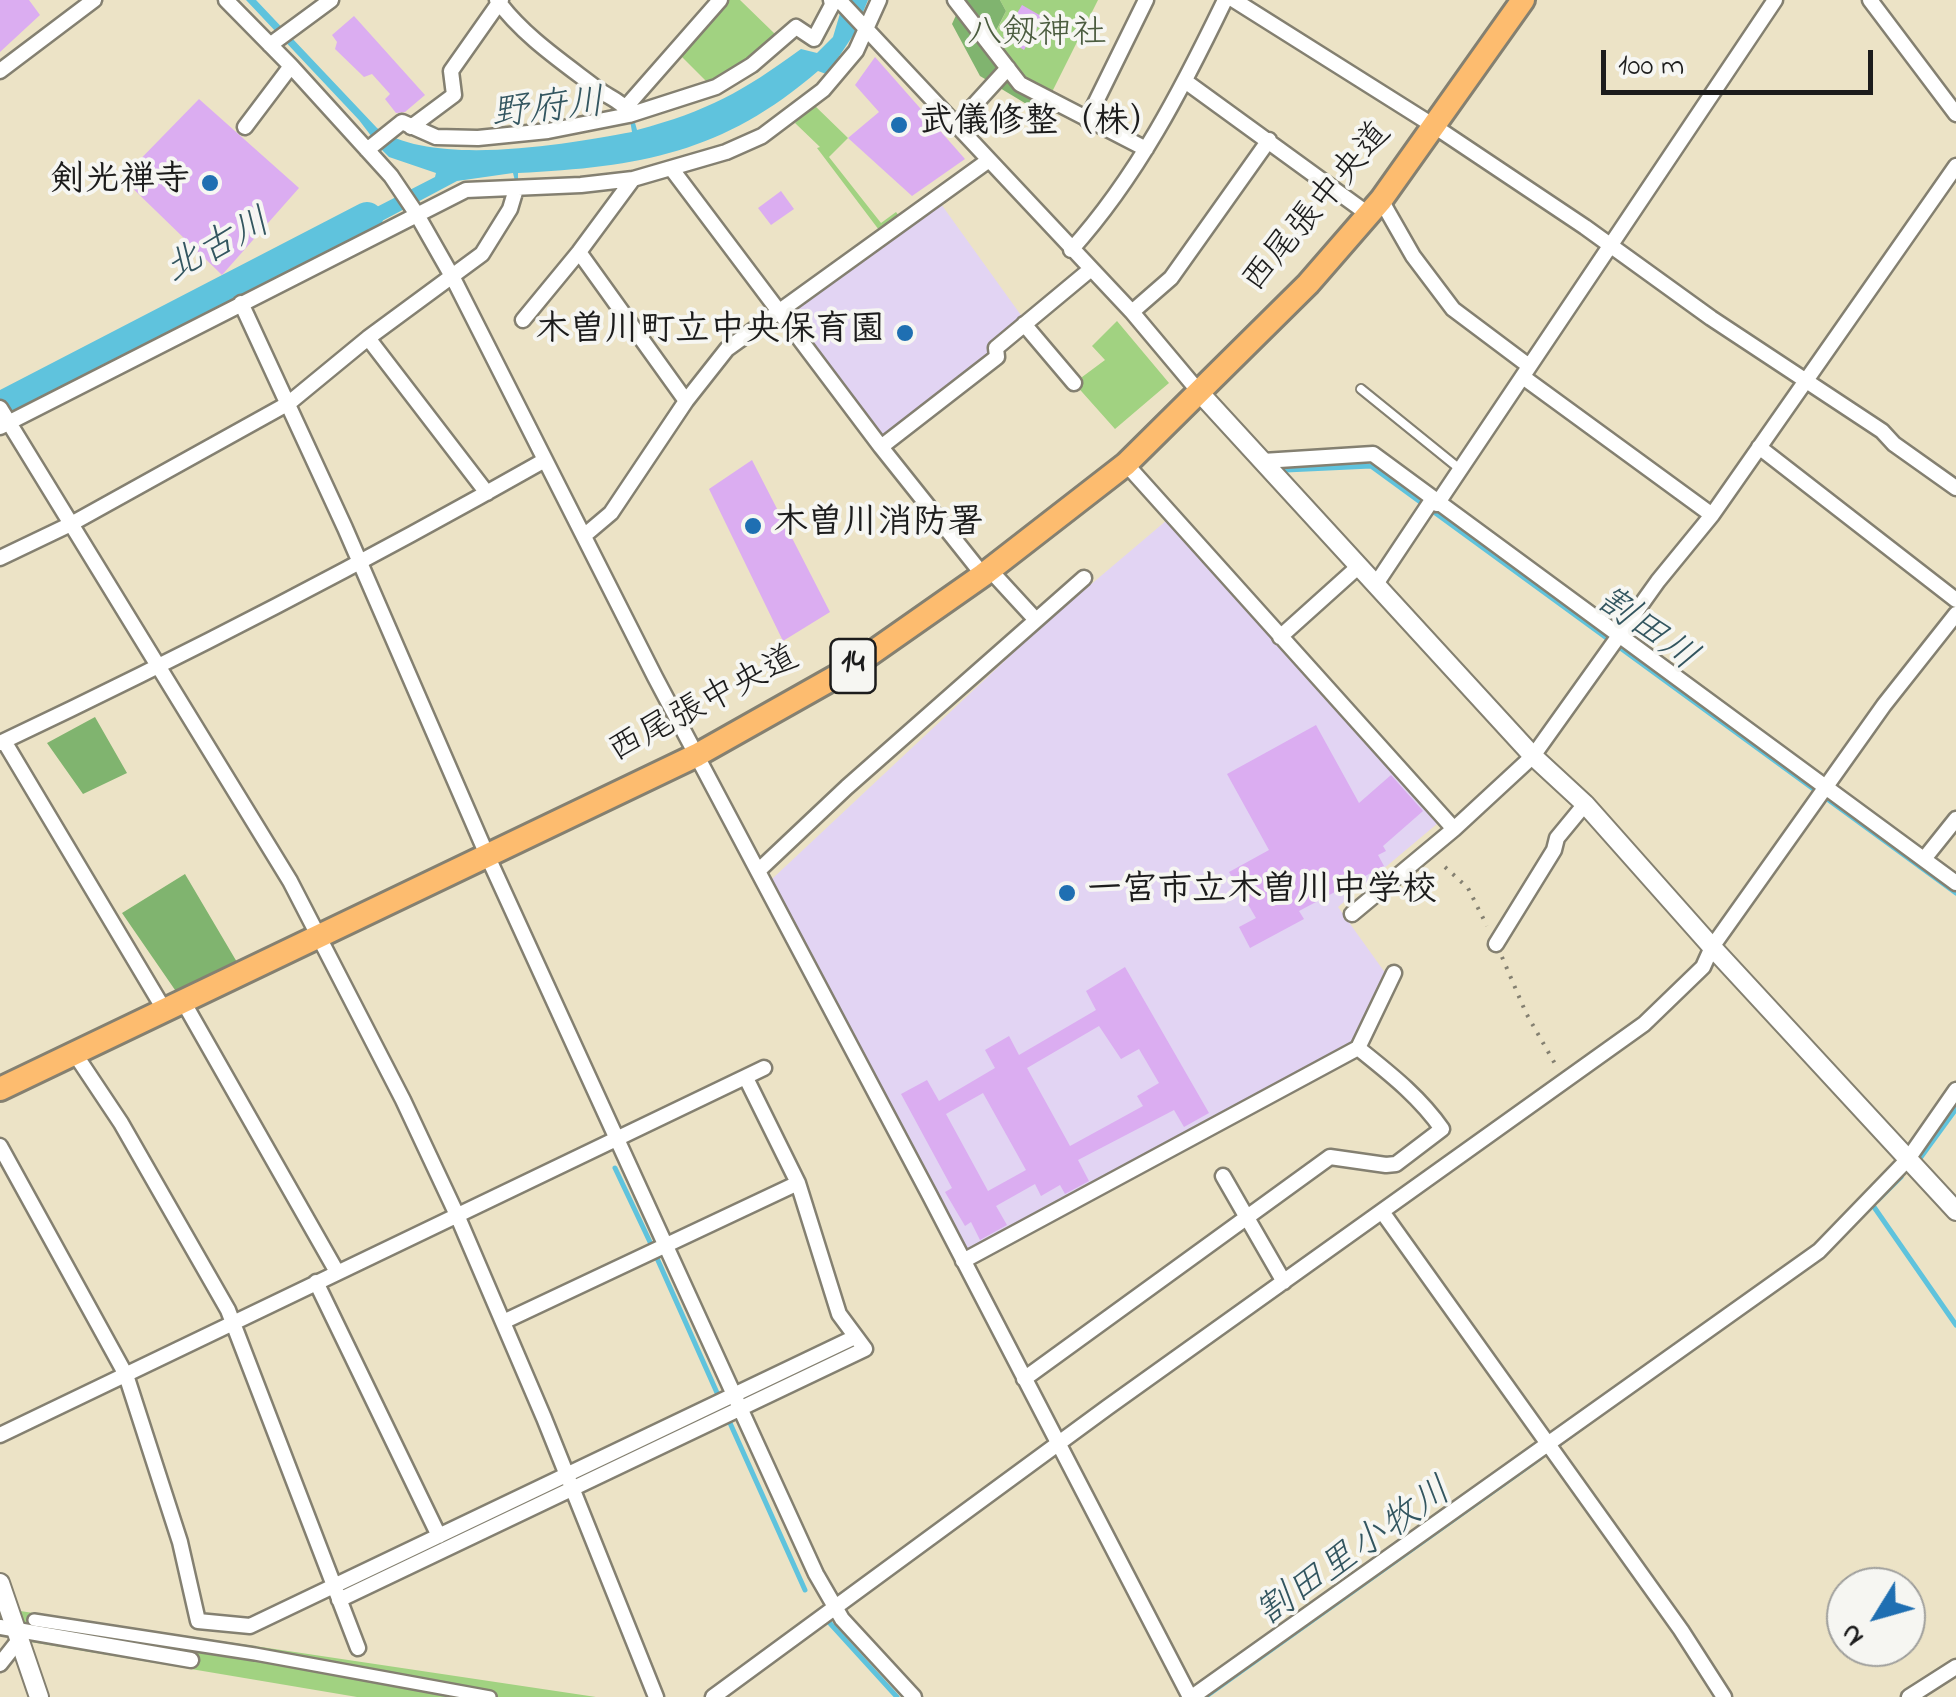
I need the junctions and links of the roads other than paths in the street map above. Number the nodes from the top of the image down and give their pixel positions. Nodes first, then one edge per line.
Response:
1 (94, 0) edge
2 (226, 0) edge
3 (331, 0) edge
4 (720, 0) edge
5 (830, 0) edge
6 (879, 0) edge
7 (954, 0) edge
8 (1146, 0) edge
9 (1225, 0) edge
10 (1234, 0) edge
11 (1523, 0) edge
12 (1776, 0) edge
13 (1870, 0) edge
14 (499, 1) edge
15 (840, 1) edge
16 (866, 26) junction
17 (273, 43) junction
18 (291, 66) junction
19 (1008, 68) junction
20 (0, 70) edge
21 (1185, 81) junction
22 (627, 111) junction
23 (1956, 114) edge
24 (1087, 120) junction
25 (956, 124) junction
26 (412, 126) junction
27 (1434, 126) junction
28 (245, 127) dead end
29 (1268, 140) junction
30 (371, 147) junction
31 (1146, 149) junction
32 (989, 160) junction
33 (1956, 166) edge
34 (671, 168) junction
35 (633, 178) junction
36 (516, 189) junction
37 (1375, 207) junction
38 (415, 212) junction
39 (1609, 246) junction
40 (1071, 250) junction
41 (579, 252) junction
42 (1090, 269) junction
43 (453, 278) junction
44 (241, 303) junction
45 (778, 310) junction
46 (1132, 312) junction
47 (523, 320) dead end
48 (1024, 324) junction
49 (368, 338) junction
50 (1526, 371) junction
51 (1807, 379) junction
52 (1074, 383) dead end
53 (1360, 389) dead end
54 (1200, 393) junction
55 (686, 402) junction
56 (288, 404) junction
57 (4, 419) edge
58 (881, 447) junction
59 (1759, 447) junction
60 (545, 460) junction
61 (1263, 461) junction
62 (1126, 464) junction
63 (1461, 470) junction
64 (1955, 484) edge
65 (487, 492) junction
66 (1431, 505) junction
67 (1712, 515) junction
68 (70, 524) junction
69 (585, 535) junction
70 (0, 558) edge
71 (360, 564) junction
72 (1359, 566) junction
73 (987, 573) junction
74 (1084, 578) dead end
75 (1376, 584) junction
76 (1956, 600) edge
77 (1956, 614) edge
78 (1036, 620) junction
79 (1280, 637) junction
80 (1615, 640) junction
81 (158, 668) junction
82 (2, 742) edge
83 (696, 755) junction
84 (1533, 756) junction
85 (1824, 792) junction
86 (1585, 804) junction
87 (1956, 819) edge
88 (1454, 828) junction
89 (487, 855) junction
90 (1924, 859) junction
91 (758, 872) junction
92 (1956, 883) edge
93 (1352, 914) dead end
94 (320, 938) junction
95 (1496, 944) road end
96 (1712, 948) junction
97 (1394, 973) dead end
98 (174, 1007) junction
99 (1358, 1048) junction
100 (74, 1054) junction
101 (764, 1068) dead end
102 (746, 1078) junction
103 (0, 1089) edge
104 (1956, 1090) edge
105 (619, 1140) junction
106 (0, 1146) edge
107 (1908, 1159) junction
108 (1223, 1176) dead end
109 (798, 1184) junction
110 (1956, 1211) edge
111 (1383, 1212) junction
112 (457, 1215) junction
113 (1248, 1218) junction
114 (667, 1246) junction
115 (964, 1261) junction
116 (337, 1272) junction
117 (316, 1282) junction
118 (1284, 1282) junction
119 (232, 1322) junction
120 (503, 1322) junction
121 (126, 1375) junction
122 (1024, 1379) junction
123 (739, 1401) junction
124 (0, 1435) edge
125 (1058, 1445) junction
126 (1548, 1445) junction
127 (570, 1481) junction
128 (439, 1536) junction
129 (0, 1583) edge
130 (337, 1593) junction
131 (4, 1608) edge
132 (834, 1608) junction
133 (34, 1620) dead end
134 (12, 1632) edge
135 (358, 1648) dead end
136 (191, 1660) dead end
137 (0, 1664) edge
138 (1956, 1667) edge
139 (39, 1697) edge
140 (490, 1697) edge
141 (656, 1697) edge
142 (713, 1697) edge
143 (914, 1697) edge
144 (1191, 1697) edge
145 (1724, 1697) edge
146 (1909, 1697) edge

1 - 20 street
2 - 17 street
3 - 17 street
4 - 22 street
5 - 22 street
6 - 16 street
7 - 19 street
8 - 24 street
9 - 21 street
10 - 27 street
11 - 27 main road, 西尾張中央道 / 14
12 - 39 street
13 - 23 street
14 - 22 street
14 - 26 street
15 - 16 street
16 - 25 street
16 - 34 street
17 - 18 street
18 - 28 street
18 - 30 street
19 - 24 street
19 - 25 street
21 - 29 street
21 - 31 street
22 - 26 street
24 - 31 street
25 - 32 street
26 - 30 street
27 - 37 main road, 西尾張中央道 / 14
27 - 39 street
29 - 37 street
29 - 46 street
30 - 38 street
31 - 40 street
32 - 40 street
32 - 45 street
33 - 51 street
34 - 35 street
34 - 45 street
35 - 36 street
35 - 41 street
36 - 38 street
36 - 43 street
37 - 50 street
37 - 54 main road, 西尾張中央道 / 14
38 - 43 street
38 - 44 street
39 - 50 street
39 - 51 street
40 - 42 street
41 - 47 street
41 - 55 street
42 - 46 street
42 - 48 street
43 - 49 street
43 - 60 street
44 - 56 street
44 - 57 street
45 - 55 street
45 - 58 street
46 - 54 street
48 - 52 street
48 - 58 street
49 - 56 street
49 - 65 street
50 - 63 street
50 - 67 street
51 - 59 street
51 - 64 street
53 - 63 lane
54 - 61 street
54 - 62 main road, 西尾張中央道 / 14
55 - 69 street
56 - 68 street
56 - 71 street
57 - 68 street
58 - 73 street
59 - 67 street
59 - 76 street
60 - 65 street
60 - 69 street
61 - 66 street
61 - 72 street
62 - 73 main road, 西尾張中央道 / 14
62 - 79 street
63 - 66 street
65 - 71 street
66 - 75 street
66 - 80 street
67 - 80 street
68 - 70 street
68 - 81 street
69 - 83 street
71 - 81 street
71 - 89 street
72 - 75 street
72 - 79 street
73 - 78 street
73 - 83 main road, 西尾張中央道 / 14
74 - 78 street
75 - 84 street
77 - 85 street
78 - 91 street
79 - 88 street
80 - 84 street
80 - 85 street
81 - 82 street
81 - 94 street
82 - 98 street
83 - 89 main road, 西尾張中央道 / 14
83 - 91 street
84 - 86 street
84 - 88 street
85 - 90 street
85 - 96 street
86 - 95 street
86 - 96 street
87 - 90 street
88 - 93 street
89 - 94 main road, 西尾張中央道 / 14
89 - 105 street
90 - 92 street
91 - 115 street
94 - 98 main road, 西尾張中央道 / 14
94 - 112 street
96 - 107 street
96 - 111 street
97 - 99 street
98 - 100 main road, 西尾張中央道 / 14
98 - 116 street
99 - 113 street
99 - 115 street
100 - 103 main road, 西尾張中央道 / 14
100 - 119 street
101 - 102 street
102 - 105 street
102 - 109 street
104 - 107 street
105 - 112 street
105 - 114 street
106 - 121 street
107 - 110 street
107 - 126 street
108 - 113 street
109 - 114 street
109 - 123 street
111 - 118 street
111 - 126 street
112 - 116 street
112 - 120 street
113 - 118 street
113 - 122 street
114 - 120 street
114 - 123 street
115 - 122 street
116 - 117 street
117 - 119 street
117 - 128 street
118 - 125 street
119 - 121 street
119 - 130 street
120 - 127 street
121 - 124 street
121 - 130 street
122 - 125 street
123 - 127 street
123 - 132 street
125 - 132 street
125 - 144 street
126 - 144 street
126 - 145 street
127 - 128 street
127 - 130 street
127 - 141 street
128 - 130 street
129 - 131 street
130 - 135 street
131 - 134 street
132 - 142 street
132 - 143 street
133 - 140 street
134 - 136 street
134 - 137 street
134 - 139 street
138 - 146 street

